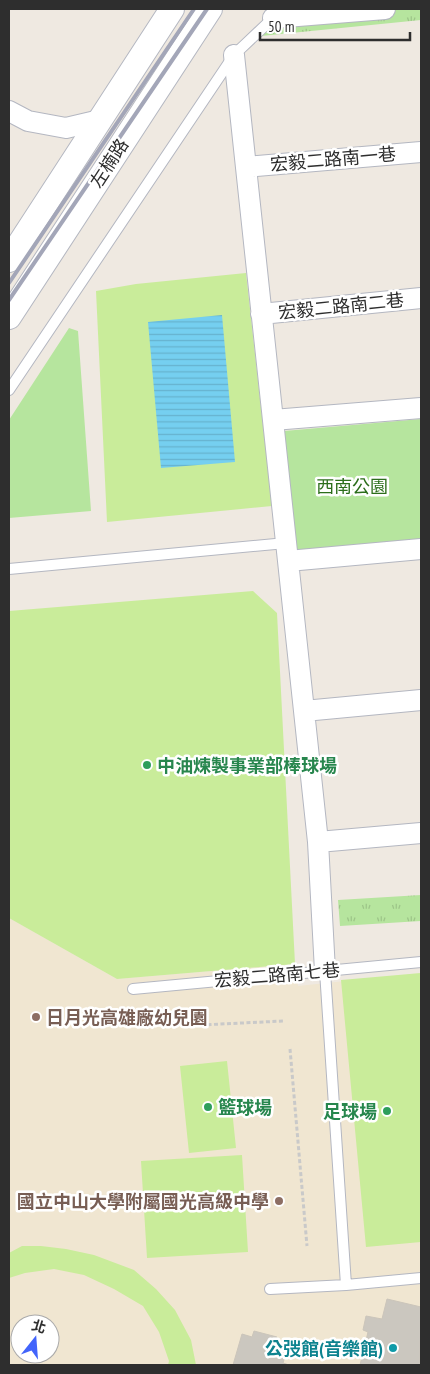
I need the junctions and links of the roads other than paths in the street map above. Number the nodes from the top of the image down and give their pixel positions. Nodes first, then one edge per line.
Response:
1 (172, 9) edge
2 (210, 9) edge
3 (385, 9) edge
4 (273, 18) joint
5 (234, 55) junction
6 (9, 111) edge
7 (100, 120) junction
8 (421, 152) edge
9 (246, 167) junction
10 (9, 260) edge
11 (421, 298) edge
12 (261, 314) junction
13 (9, 317) edge
14 (9, 390) edge
15 (421, 408) edge
16 (273, 420) junction
17 (421, 549) edge
18 (287, 552) junction
19 (9, 569) edge
20 (421, 700) edge
21 (304, 710) junction
22 (421, 833) edge
23 (318, 842) junction
24 (421, 962) edge
25 (325, 971) junction
26 (133, 989) dead end
27 (421, 1278) edge
28 (346, 1285) junction
29 (270, 1289) dead end

1 - 7 street, 左楠路
2 - 13 street, 左楠路
3 - 4 street
4 - 5 lane
5 - 9 street
5 - 14 lane
6 - 7 street
7 - 10 street, 左楠路
8 - 9 street, 宏毅二路南一巷
9 - 12 street
11 - 12 street, 宏毅二路南二巷
12 - 16 street
15 - 16 street
16 - 18 street
17 - 18 street
18 - 19 lane
18 - 21 street
20 - 21 street
21 - 23 street
22 - 23 street
23 - 25 street
24 - 25 lane, 宏毅二路南七巷
25 - 26 lane, 宏毅二路南七巷
25 - 28 lane
27 - 28 lane
28 - 29 lane

